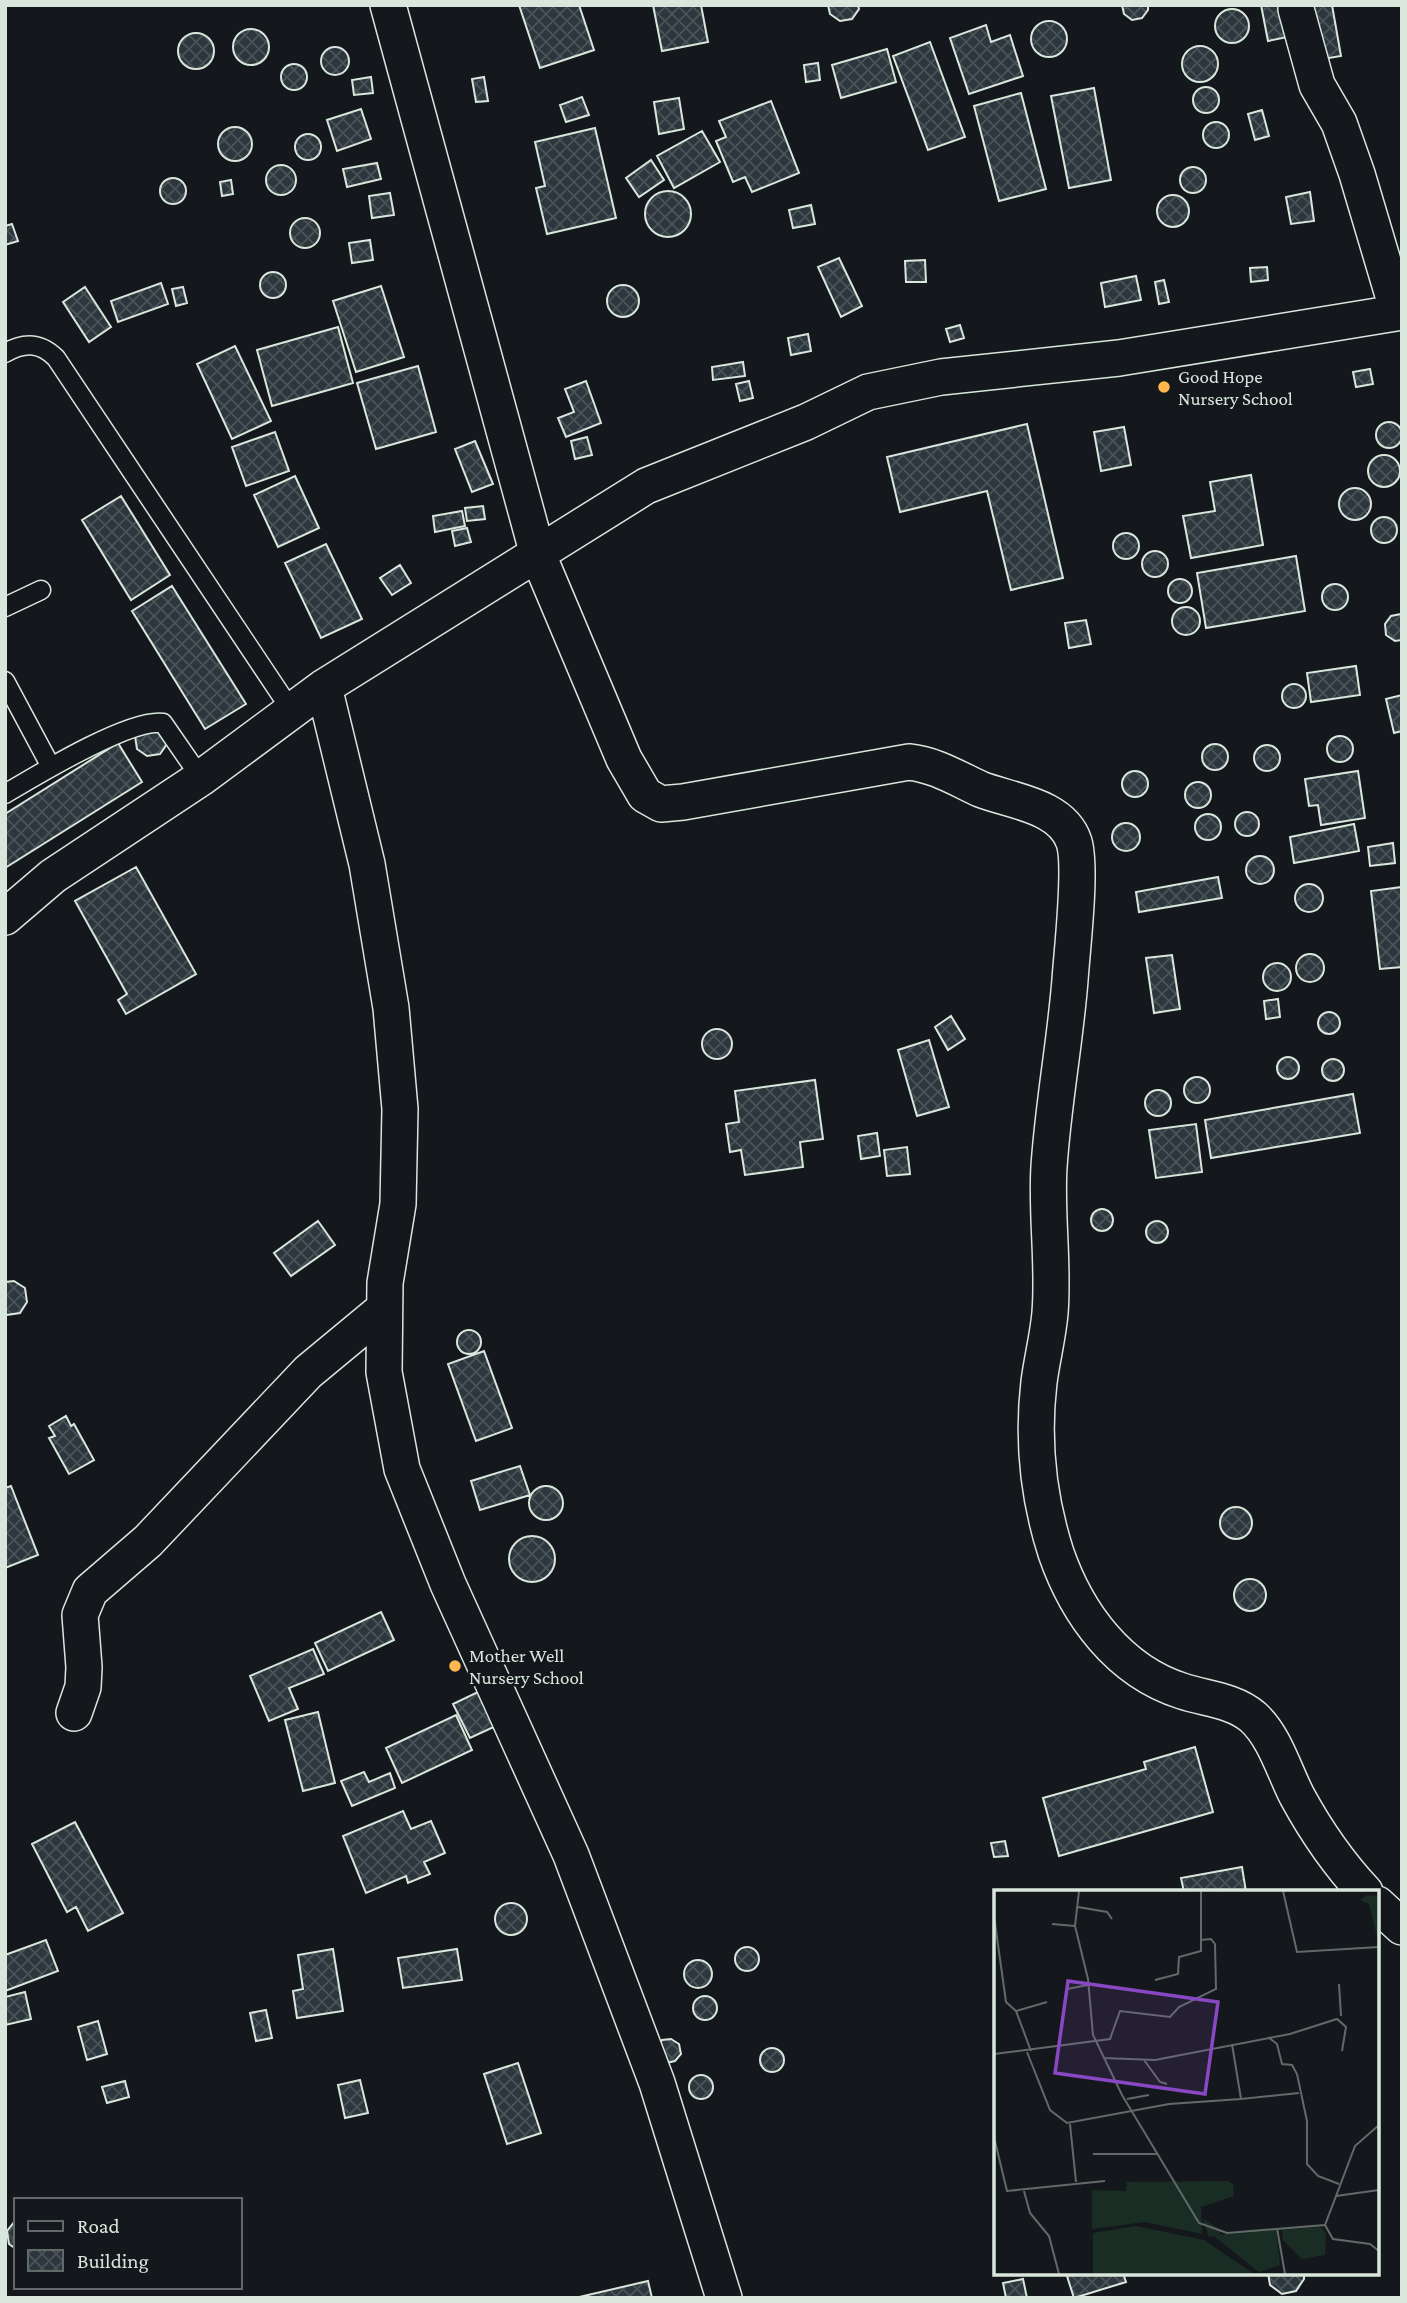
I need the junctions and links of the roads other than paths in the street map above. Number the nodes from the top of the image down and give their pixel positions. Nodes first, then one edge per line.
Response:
1 (388, 5) edge
2 (1296, 9) dead end
3 (1400, 312) edge
4 (5, 353) edge
5 (538, 555) junction
6 (41, 590) dead end
7 (5, 607) edge
8 (5, 681) edge
9 (324, 688) junction
10 (293, 713) junction
11 (51, 767) junction
12 (201, 778) junction
13 (5, 794) edge
14 (5, 917) edge
15 (384, 1308) junction
16 (74, 1713) dead end
17 (1364, 1890) edge
18 (1379, 1906) edge
19 (1402, 1927) edge
20 (724, 2298) edge

1 - 5 street
2 - 3 street
3 - 5 street
4 - 10 lane
5 - 9 street
5 - 17 street
6 - 7 lane
8 - 11 lane
9 - 10 street
9 - 15 street
10 - 12 street
11 - 12 lane
11 - 13 lane
12 - 14 street
15 - 16 street
15 - 20 street
18 - 19 street

